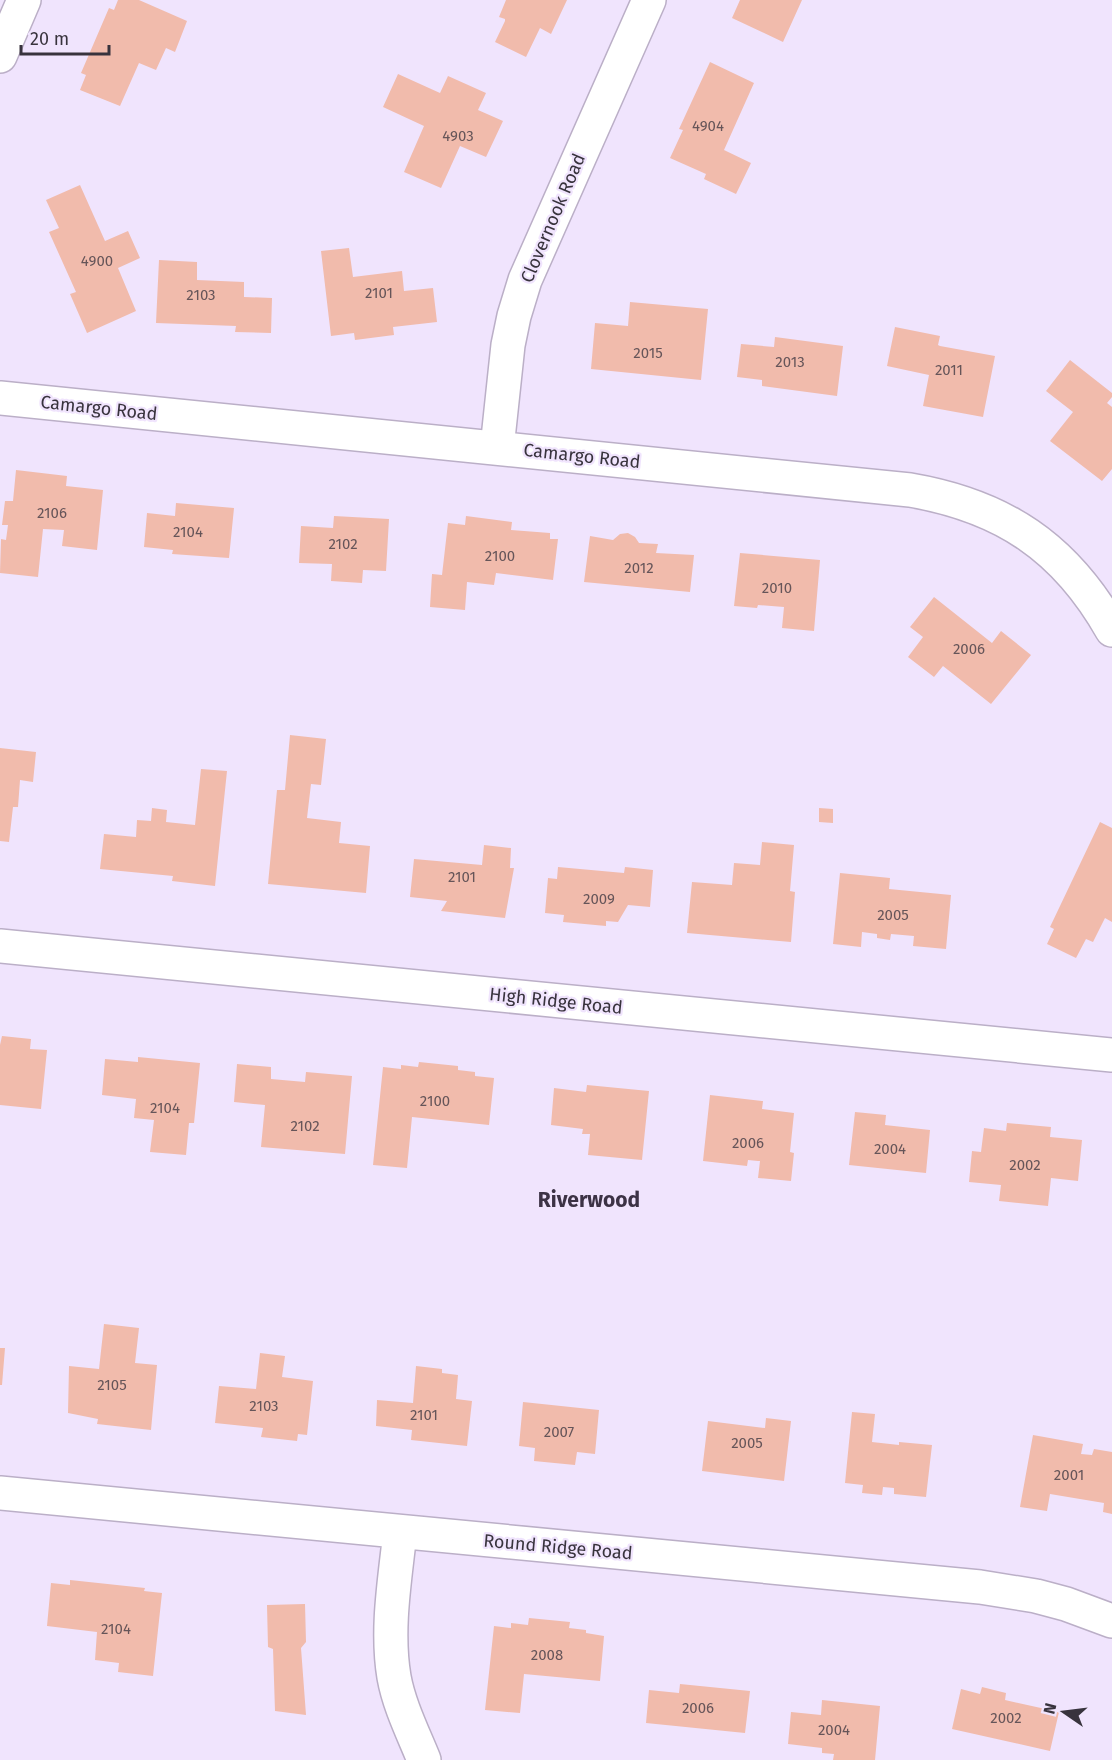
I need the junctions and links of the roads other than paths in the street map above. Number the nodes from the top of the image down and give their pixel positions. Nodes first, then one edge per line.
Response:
1 (24, 0) edge
2 (649, 0) edge
3 (0, 56) edge
4 (0, 398) edge
5 (497, 448) junction
6 (1112, 630) edge
7 (0, 946) edge
8 (1112, 1055) edge
9 (0, 1493) edge
10 (400, 1532) junction
11 (1112, 1621) edge
12 (424, 1760) edge

1 - 3 street
2 - 5 street, Clovernook Road
4 - 5 street, Camargo Road
5 - 6 street, Camargo Road
7 - 8 street, High Ridge Road
9 - 10 street, Round Ridge Road
10 - 11 street, Round Ridge Road
10 - 12 street

